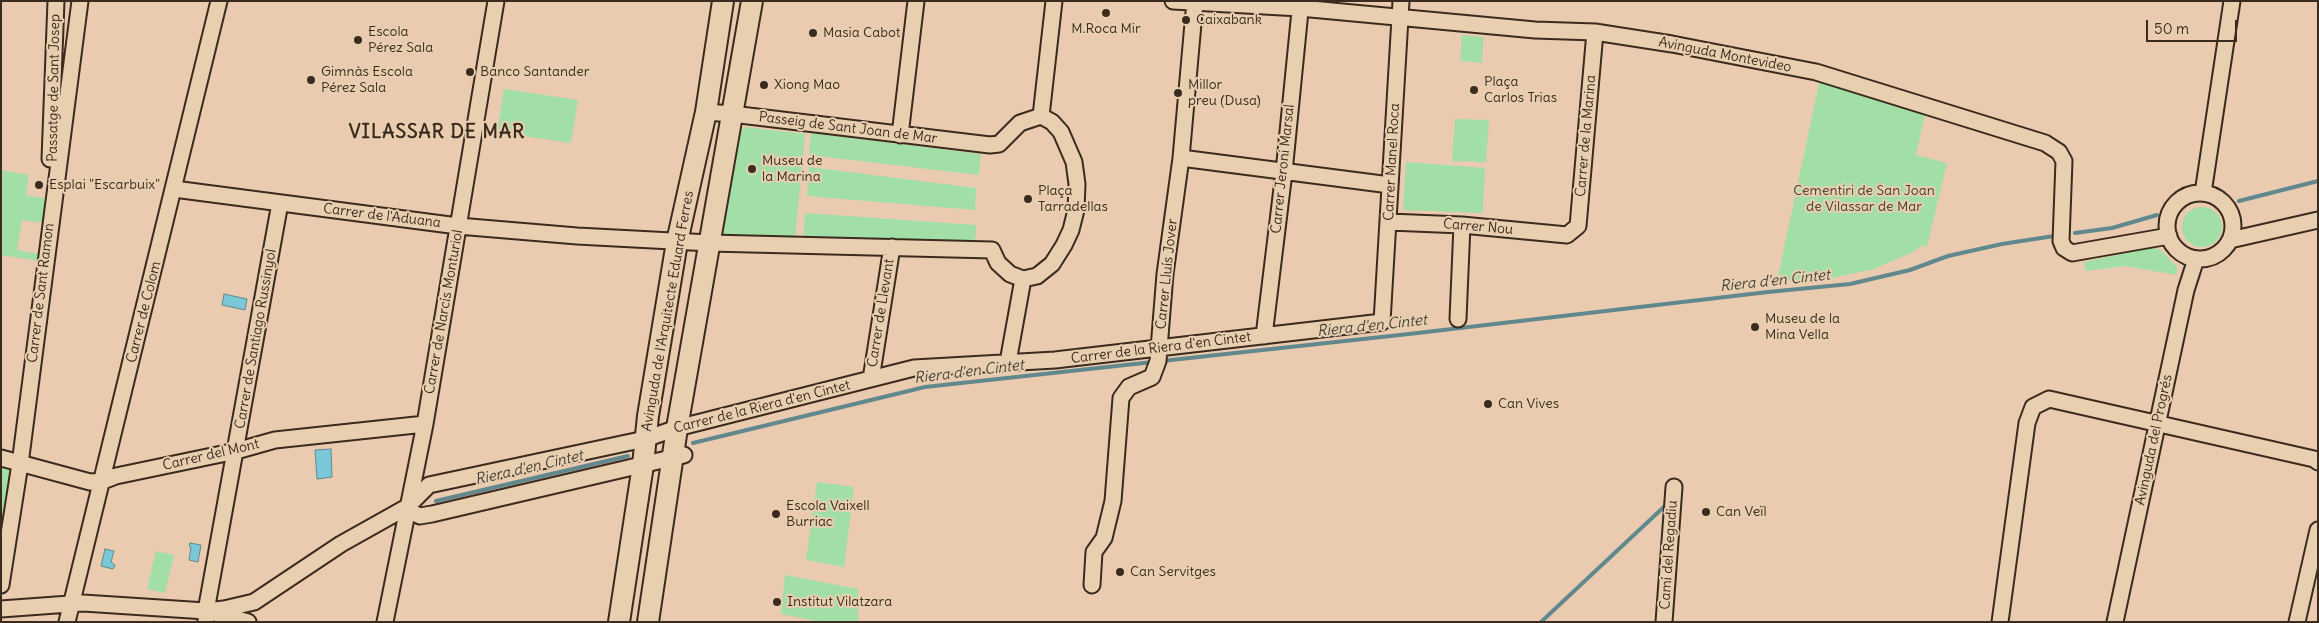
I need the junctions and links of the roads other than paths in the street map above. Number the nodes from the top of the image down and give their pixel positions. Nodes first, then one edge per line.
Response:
1 (56, 1) edge
2 (80, 1) edge
3 (219, 1) edge
4 (496, 1) edge
5 (722, 1) edge
6 (752, 1) edge
7 (916, 1) edge
8 (1054, 1) edge
9 (1173, 1) edge
10 (2232, 1) edge
11 (1195, 2) edge
12 (1300, 4) edge
13 (1400, 9) edge
14 (1595, 32) junction
15 (706, 112) junction
16 (732, 114) junction
17 (1041, 116) junction
18 (900, 135) junction
19 (1181, 158) junction
20 (1284, 172) junction
21 (56, 174) junction
22 (1390, 185) junction
23 (174, 189) junction
24 (2203, 193) junction
25 (280, 203) junction
26 (2318, 220) edge
27 (1389, 222) junction
28 (1462, 225) junction
29 (458, 226) junction
30 (1567, 235) joint
31 (2169, 236) junction
32 (2230, 240) junction
33 (677, 242) junction
34 (710, 244) junction
35 (892, 247) junction
36 (2196, 259) junction
37 (1023, 280) junction
38 (1458, 319) dead end
39 (1382, 322) joint
40 (1264, 336) junction
41 (1159, 348) junction
42 (1008, 362) junction
43 (871, 379) junction
44 (425, 424) junction
45 (2158, 424) junction
46 (677, 428) junction
47 (645, 439) junction
48 (236, 451) junction
49 (678, 456) junction
50 (1, 458) edge
51 (2318, 462) edge
52 (20, 464) junction
53 (643, 465) junction
54 (103, 481) junction
55 (1674, 487) dead end
56 (407, 508) junction
57 (2318, 530) edge
58 (1, 585) edge
59 (1092, 585) dead end
60 (72, 603) junction
61 (1, 609) edge
62 (206, 616) edge
63 (67, 622) edge
64 (248, 622) edge
65 (385, 622) edge
66 (619, 622) edge
67 (648, 622) edge
68 (1664, 622) edge
69 (2000, 622) edge
70 (2115, 622) edge
71 (2297, 622) edge

1 - 21 street, Passatge de Sant Josep
2 - 21 street, Carrer de Sant Ramon
3 - 23 street, Carrer de Colom
4 - 29 street, Carrer de Narcís Monturiol
5 - 15 street, Avinguda de l'Arquitecte Eduard Ferres
6 - 16 street
7 - 18 street
8 - 17 street
9 - 11 street, Avinguda Montevideo
10 - 24 street
11 - 12 street, Avinguda Montevideo
11 - 19 street, Carrer Lluís Jover
12 - 13 street, Avinguda Montevideo
12 - 20 street, Carrer Jeroni Marsal
13 - 14 street, Avinguda Montevideo
13 - 22 street, Carrer Manel Roca
14 - 30 street, Carrer de la Marina
14 - 31 street, Avinguda Montevideo
15 - 16 street, Passeig de Sant Joan de Mar
15 - 33 street, Avinguda de l'Arquitecte Eduard Ferres
16 - 18 street, Passeig de Sant Joan de Mar
16 - 34 street
17 - 18 street, Passeig de Sant Joan de Mar
17 - 37 street
19 - 20 street
19 - 41 street, Carrer Lluís Jover
20 - 22 street
20 - 40 street, Carrer Jeroni Marsal
21 - 52 street, Carrer de Sant Ramon
22 - 27 street, Carrer Manel Roca
23 - 25 street, Carrer de l'Aduana
23 - 54 street, Carrer de Colom
24 - 31 street
24 - 32 street
25 - 29 street, Carrer de l'Aduana
25 - 48 street, Carrer de Santiago Russinyol
26 - 32 street
27 - 28 street, Carrer Nou
27 - 39 street, Carrer Manel Roca
28 - 30 street, Carrer Nou
28 - 38 street
29 - 33 street, Carrer de l'Aduana
29 - 44 street, Carrer de Narcís Monturiol
31 - 36 street
32 - 36 street
33 - 34 street, Carrer de l'Aduana
33 - 47 street, Avinguda de l'Arquitecte Eduard Ferres
34 - 35 street
34 - 46 street
35 - 37 street
35 - 43 street, Carrer de Llevant
36 - 45 street, Avinguda del Progrés
37 - 42 street
39 - 40 street, Carrer de la Riera d'en Cintet
40 - 41 street, Carrer de la Riera d'en Cintet
41 - 42 street, Carrer de la Riera d'en Cintet
41 - 59 street, Carrer Lluís Jover
42 - 43 street, Carrer de la Riera d'en Cintet
43 - 46 street, Carrer de la Riera d'en Cintet
44 - 48 street, Carrer del Mont
44 - 56 street, Carrer de Narcís Monturiol
45 - 51 street
45 - 69 street
45 - 70 street, Avinguda del Progrés
46 - 47 street, Carrer de la Riera d'en Cintet
46 - 49 street
47 - 53 street, Avinguda de l'Arquitecte Eduard Ferres
47 - 56 street, Carrer de la Riera d'en Cintet
48 - 54 street, Carrer del Mont
48 - 62 street, Carrer de Santiago Russinyol
49 - 53 street
49 - 67 street
50 - 52 street, Carrer del Mont
52 - 54 street, Carrer del Mont
52 - 58 street, Carrer de Sant Ramon
53 - 56 street
53 - 66 street, Avinguda de l'Arquitecte Eduard Ferres
54 - 60 street, Carrer de Colom
55 - 68 street, Camí del Regadiu
56 - 62 street, Carrer de la Riera d'en Cintet
56 - 65 street, Carrer de Narcís Monturiol
57 - 71 street
60 - 61 street, Carrer de la Riera d'en Cintet
60 - 62 street, Carrer de la Riera d'en Cintet
60 - 63 street, Carrer de Colom
62 - 64 street

